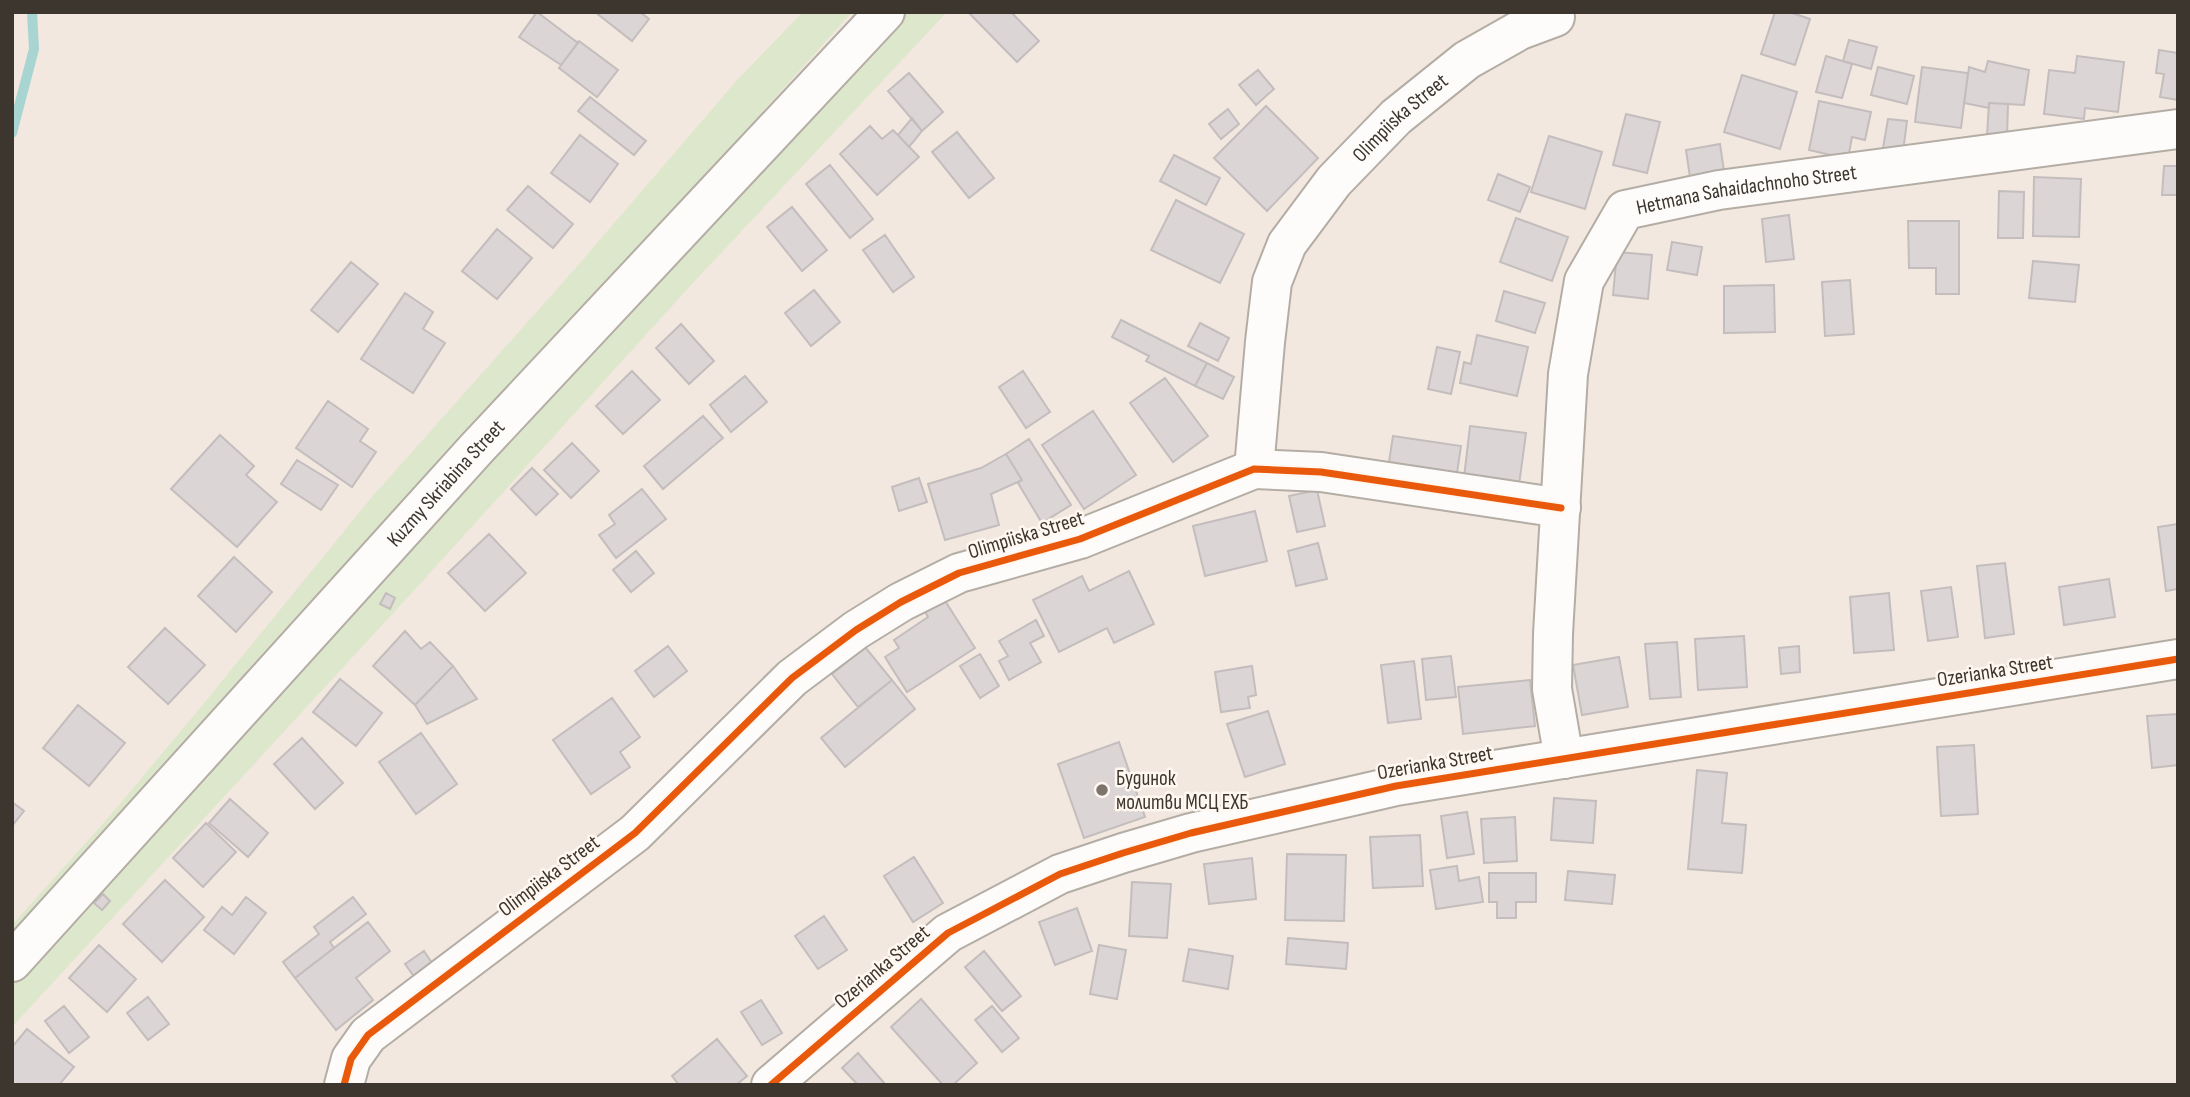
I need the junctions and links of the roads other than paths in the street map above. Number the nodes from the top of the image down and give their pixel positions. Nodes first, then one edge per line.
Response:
1 (885, 12) edge
2 (1555, 17) dead end
3 (2178, 129) edge
4 (1254, 469) junction
5 (1561, 508) junction
6 (2178, 659) edge
7 (1564, 759) junction
8 (12, 962) edge
9 (344, 1085) edge
10 (771, 1085) edge

1 - 8 street, Kuzmy Skriabina Street
2 - 4 street, Olimpiiska Street
3 - 5 street, Hetmana Sahaidachnoho Street
4 - 5 street, Olimpiiska Street
4 - 9 street, Olimpiiska Street
5 - 7 street, Hetmana Sahaidachnoho Street
6 - 7 street, Ozerianka Street
7 - 10 street, Ozerianka Street

